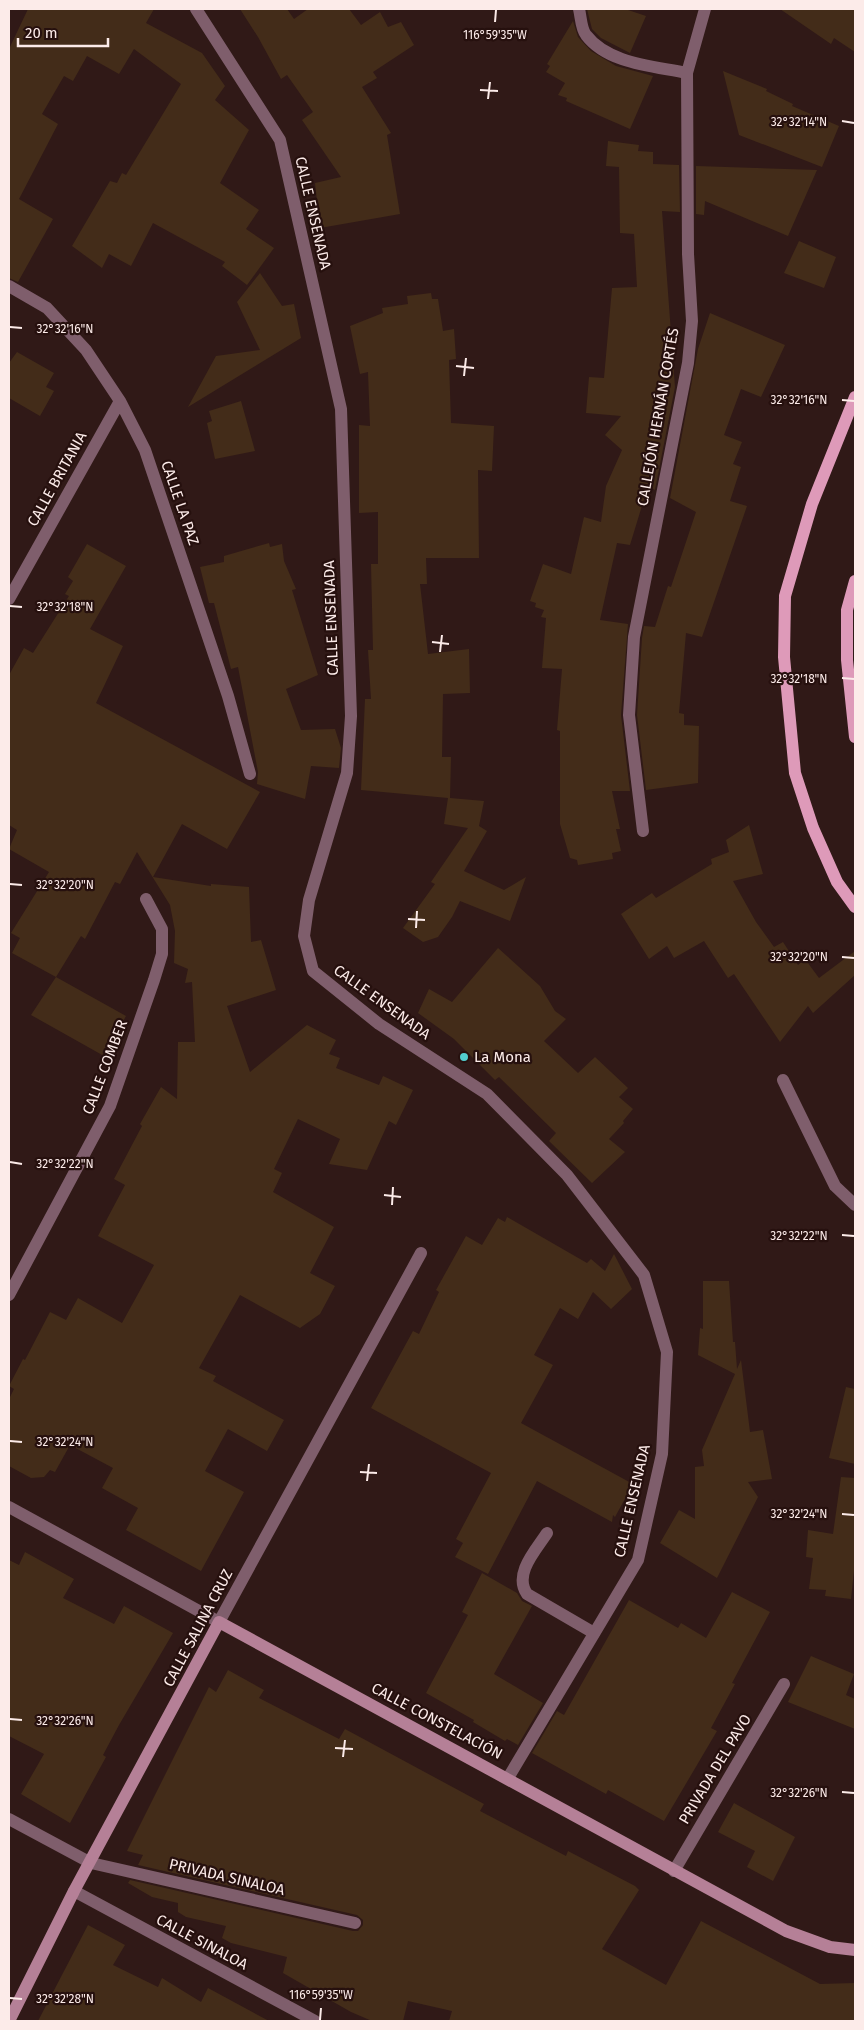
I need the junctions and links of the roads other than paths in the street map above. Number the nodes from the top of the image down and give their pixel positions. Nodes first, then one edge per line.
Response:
1 (196, 9) edge
2 (579, 9) edge
3 (705, 9) edge
4 (687, 73) junction
5 (9, 286) edge
6 (855, 396) edge
7 (120, 401) junction
8 (855, 581) edge
9 (9, 599) edge
10 (855, 737) edge
11 (250, 774) dead end
12 (643, 831) dead end
13 (146, 900) dead end
14 (855, 907) edge
15 (783, 1080) dead end
16 (855, 1205) edge
17 (421, 1253) dead end
18 (9, 1295) edge
19 (9, 1507) edge
20 (546, 1533) dead end
21 (220, 1622) junction
22 (594, 1633) junction
23 (784, 1684) dead end
24 (508, 1778) junction
25 (9, 1819) edge
26 (90, 1863) junction
27 (674, 1871) junction
28 (74, 1891) junction
29 (355, 1923) dead end
30 (855, 1950) edge
31 (9, 2021) edge
32 (315, 2021) edge

1 - 22 street, CALLE ENSENADA
2 - 4 street
3 - 4 street, CALLEJÓN HERNÁN CORTÉS
4 - 12 street, CALLEJÓN HERNÁN CORTÉS
5 - 7 street, CALLE LA PAZ
6 - 14 main road
7 - 9 street, CALLE BRITANIA
7 - 11 street, CALLE LA PAZ
8 - 10 main road
13 - 18 street, CALLE COMBER
15 - 16 street
17 - 21 street, CALLE SALINA CRUZ
19 - 21 street, CALLE CONSTELACIÓN
20 - 22 street
21 - 24 street, CALLE CONSTELACIÓN
21 - 26 street, CALLE SALINA CRUZ
22 - 24 street, CALLE ENSENADA
23 - 27 street, PRIVADA DEL PAVO
24 - 27 street, CALLE CONSTELACIÓN
25 - 26 street
26 - 28 street, CALLE SALINA CRUZ
26 - 29 street, PRIVADA SINALOA
27 - 30 street, CALLE CONSTELACIÓN
28 - 31 street, CALLE SALINA CRUZ
28 - 32 street, CALLE SINALOA

